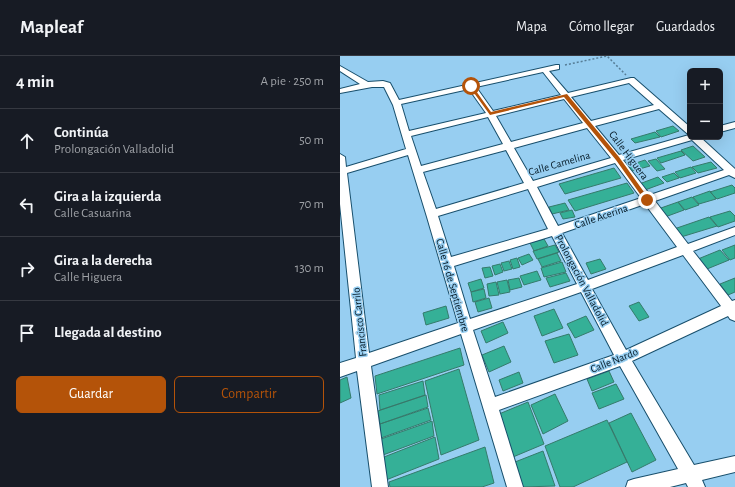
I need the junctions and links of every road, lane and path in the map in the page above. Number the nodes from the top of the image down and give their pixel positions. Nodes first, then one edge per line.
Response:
1 (607, 56) edge
2 (556, 67) joint
3 (340, 68) edge
4 (544, 69) junction
5 (631, 80) junction
6 (367, 86) junction
7 (471, 86) junction
8 (340, 91) edge
9 (565, 95) junction
10 (396, 103) junction
11 (659, 106) junction
12 (490, 113) junction
13 (589, 124) junction
14 (735, 125) edge
15 (723, 128) edge
16 (687, 129) edge
17 (405, 135) junction
18 (687, 138) edge
19 (699, 140) edge
20 (709, 140) edge
21 (508, 146) junction
22 (411, 151) junction
23 (617, 159) junction
24 (341, 167) edge
25 (418, 170) junction
26 (734, 170) edge
27 (530, 184) junction
28 (647, 200) junction
29 (433, 214) junction
30 (556, 231) junction
31 (735, 231) edge
32 (345, 239) edge
33 (685, 250) junction
34 (448, 263) junction
35 (585, 286) junction
36 (733, 310) edge
37 (465, 327) junction
38 (623, 358) junction
39 (363, 361) junction
40 (340, 370) edge
41 (490, 406) junction
42 (735, 464) edge
43 (694, 481) edge
44 (380, 487) edge
45 (515, 487) edge
46 (634, 487) edge

1 - 2 path
1 - 5 path
2 - 4 street
3 - 6 street
4 - 7 street
4 - 9 street, Calle Higuera
5 - 9 street
5 - 11 street
6 - 8 street
6 - 10 street, Calle 16 de Septiembre
7 - 10 street
7 - 12 street, Prolongación Valladolid
9 - 12 street
9 - 13 street, Calle Higuera
10 - 17 street, Calle 16 de Septiembre
11 - 13 street
11 - 16 street
12 - 17 street
12 - 21 street, Prolongación Valladolid
13 - 21 street
13 - 23 street, Calle Higuera
14 - 15 street
17 - 22 street, Calle 16 de Septiembre
18 - 23 street, Calle Camelina
19 - 26 street
20 - 26 street
21 - 25 street
21 - 27 street, Prolongación Valladolid
22 - 24 street
22 - 25 street, Calle 16 de Septiembre
23 - 27 street, Calle Camelina
23 - 28 street, Calle Higuera
24 - 32 street, Francisco Carrilo
25 - 29 street, Calle 16 de Septiembre
26 - 28 street, Calle Acerina
27 - 29 street, Calle Camelina
27 - 30 street, Prolongación Valladolid
28 - 30 street, Calle Acerina
28 - 33 street, Calle Higuera
29 - 34 street, Calle 16 de Septiembre
30 - 34 street, Calle Acerina
30 - 35 street, Prolongación Valladolid
31 - 33 street
32 - 39 street, Francisco Carrilo
33 - 35 street
33 - 36 street, Calle Higuera
34 - 37 street, Calle 16 de Septiembre
35 - 37 street
35 - 38 street, Prolongación Valladolid
36 - 38 street, Calle Nardo
37 - 39 street
37 - 41 street, Calle 16 de Septiembre
38 - 41 street, Calle Nardo
38 - 43 street, Prolongación Valladolid
39 - 40 street
39 - 44 street, Francisco Carrilo
41 - 45 street, Calle 16 de Septiembre
42 - 43 street
43 - 46 street

